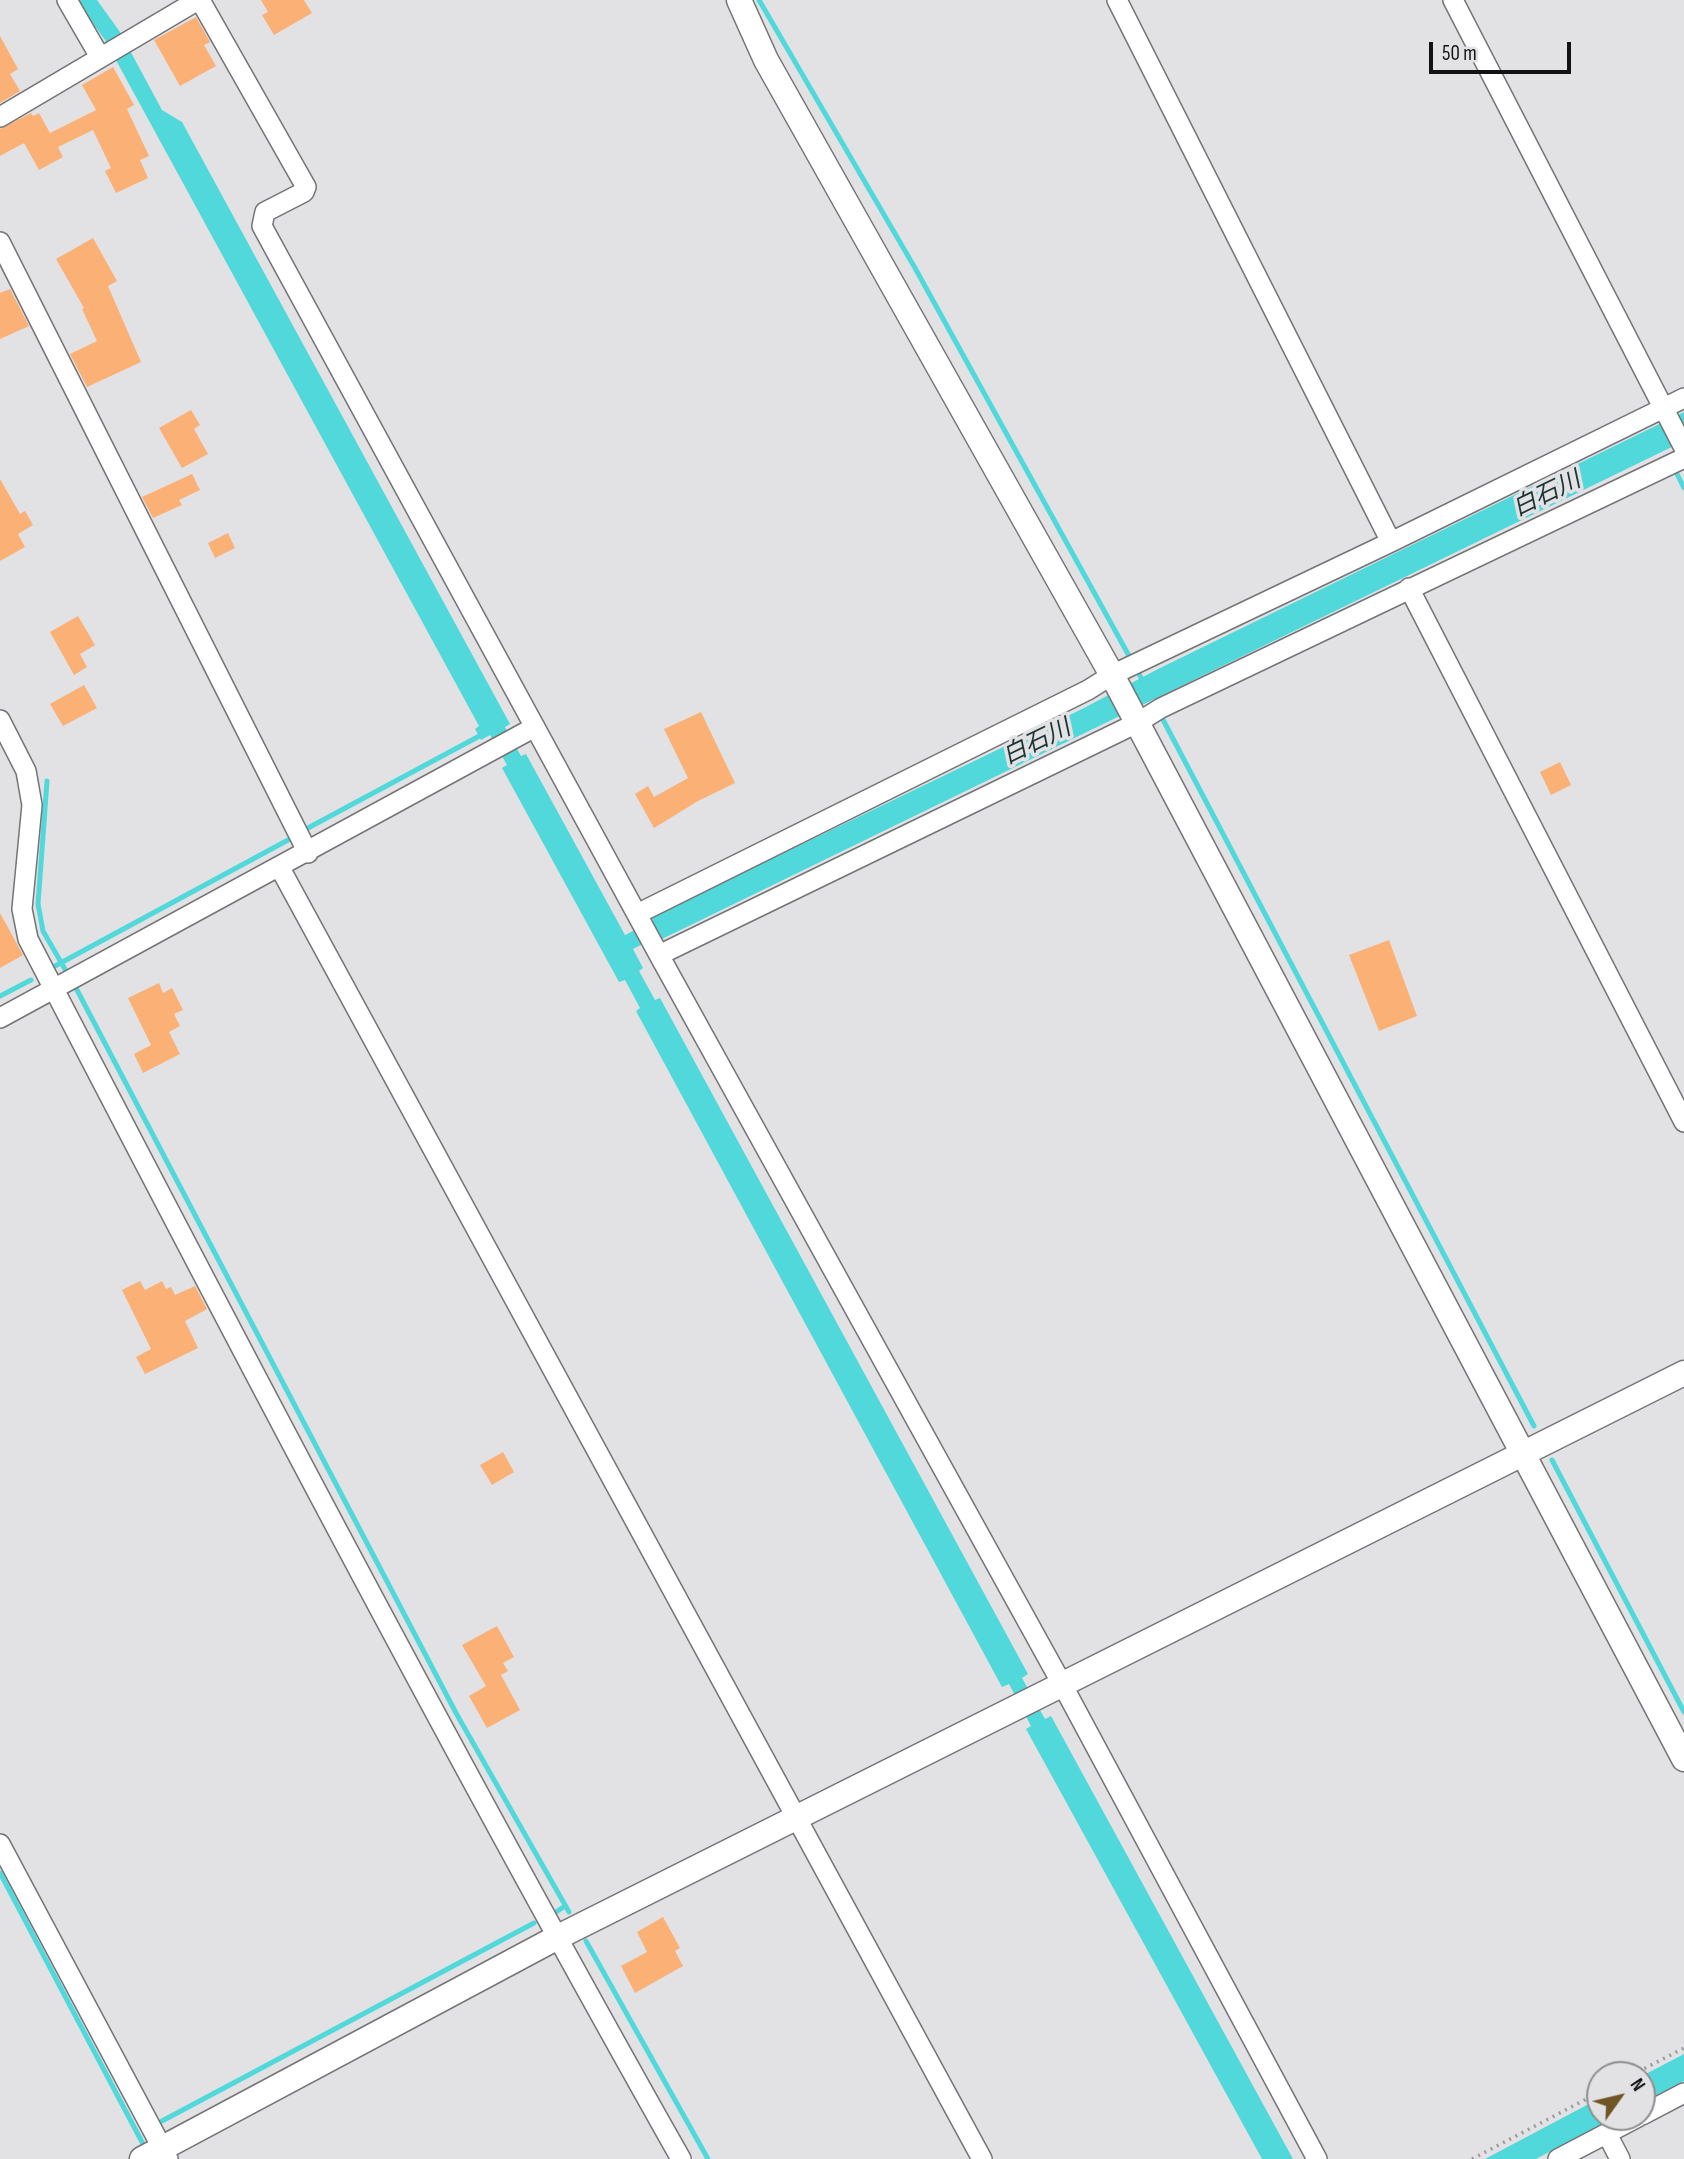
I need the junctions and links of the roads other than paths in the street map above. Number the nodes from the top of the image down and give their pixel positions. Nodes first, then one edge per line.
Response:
1 (67, 0) edge
2 (199, 0) edge
3 (738, 0) edge
4 (1117, 0) edge
5 (1453, 0) edge
6 (104, 55) junction
7 (0, 117) edge
8 (0, 242) edge
9 (1684, 398) edge
10 (1663, 409) junction
11 (1678, 458) edge
12 (1391, 542) junction
13 (1409, 588) junction
14 (1124, 671) junction
15 (1146, 716) junction
16 (0, 720) edge
17 (535, 727) junction
18 (308, 853) junction
19 (280, 868) junction
20 (639, 918) junction
21 (656, 950) junction
22 (66, 983) junction
23 (0, 1018) edge
24 (1684, 1122) edge
25 (1684, 1373) edge
26 (1522, 1453) junction
27 (1051, 1689) junction
28 (1684, 1759) edge
29 (795, 1817) junction
30 (0, 1844) edge
31 (556, 1938) junction
32 (1684, 2093) edge
33 (1656, 2108) edge
34 (1612, 2131) edge
35 (1606, 2134) junction
36 (157, 2155) edge
37 (681, 2159) edge
38 (982, 2159) edge
39 (1317, 2159) edge
40 (1558, 2159) edge
41 (1620, 2159) edge

1 - 6 street
2 - 6 street
2 - 17 street
3 - 14 street
4 - 12 street
5 - 10 street
6 - 7 street
8 - 18 street
9 - 10 street
10 - 11 street
10 - 12 street
11 - 13 street
12 - 14 street
13 - 15 street
13 - 24 street
14 - 15 street
14 - 20 street
15 - 21 street
15 - 26 street
16 - 22 street
17 - 18 street
17 - 20 street
18 - 19 street
19 - 22 street
19 - 29 street
20 - 21 street
21 - 27 street
22 - 23 street
22 - 31 street
25 - 26 street
26 - 27 street
26 - 28 street
27 - 29 street
27 - 39 street
29 - 31 street
29 - 38 street
30 - 36 street
31 - 36 street
31 - 37 street
32 - 33 street
34 - 35 street
35 - 40 street
35 - 41 street

